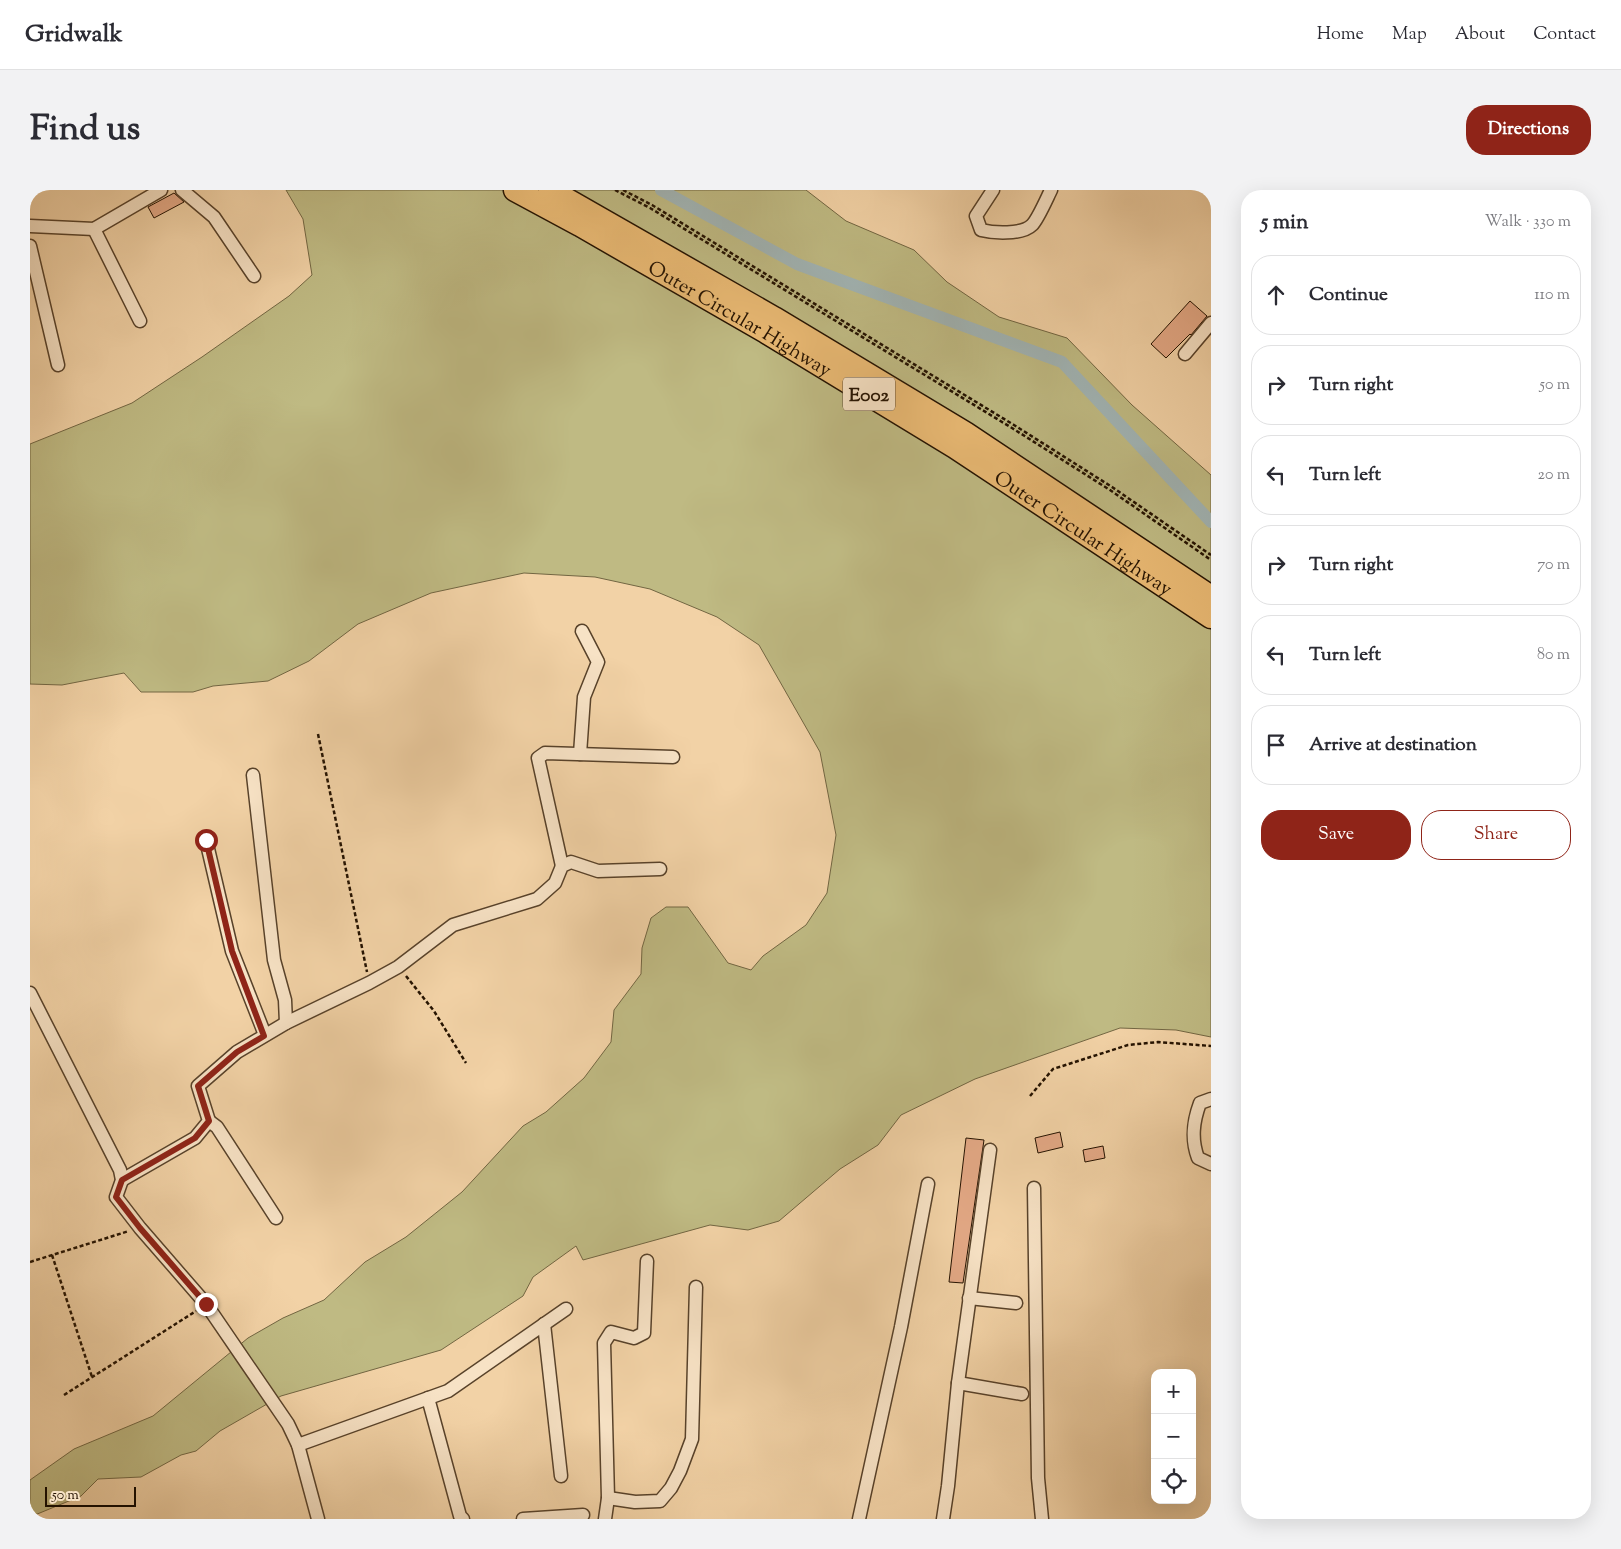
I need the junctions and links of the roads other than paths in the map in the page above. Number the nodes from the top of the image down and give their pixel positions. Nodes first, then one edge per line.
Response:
1 (161, 190) edge
2 (182, 190) edge
3 (515, 190) edge
4 (550, 190) edge
5 (993, 190) edge
6 (1051, 190) edge
7 (30, 226) edge
8 (94, 230) junction
9 (30, 246) edge
10 (254, 276) dead end
11 (140, 321) dead end
12 (1211, 323) edge
13 (1185, 354) dead end
14 (58, 366) dead end
15 (1211, 597) edge
16 (1211, 617) edge
17 (582, 631) dead end
18 (580, 754) junction
19 (674, 757) dead end
20 (253, 775) dead end
21 (206, 840) dead end
22 (562, 866) junction
23 (660, 869) dead end
24 (30, 993) edge
25 (286, 1023) junction
26 (264, 1036) junction
27 (1211, 1099) edge
28 (209, 1121) junction
29 (990, 1150) dead end
30 (1211, 1164) edge
31 (122, 1180) junction
32 (928, 1184) dead end
33 (1034, 1188) dead end
34 (276, 1218) dead end
35 (647, 1261) dead end
36 (696, 1287) dead end
37 (969, 1298) junction
38 (1016, 1303) dead end
39 (566, 1309) dead end
40 (544, 1324) junction
41 (958, 1383) junction
42 (1022, 1394) dead end
43 (428, 1398) junction
44 (298, 1445) junction
45 (562, 1476) dead end
46 (608, 1498) junction
47 (583, 1515) dead end
48 (318, 1519) edge
49 (463, 1519) edge
50 (522, 1519) edge
51 (605, 1519) edge
52 (859, 1519) edge
53 (942, 1519) edge
54 (1042, 1519) edge

1 - 8 street
2 - 10 street
3 - 16 highway, Outer Circular Highway / E002
4 - 15 highway, Outer Circular Highway / E002
5 - 6 street
7 - 8 street
8 - 11 street
9 - 14 street
12 - 13 street
17 - 18 street
18 - 19 street
18 - 22 street
20 - 25 street
21 - 26 street
22 - 23 street
22 - 25 street
24 - 31 street
25 - 26 street
26 - 28 street
27 - 30 street
28 - 31 street
28 - 34 street
29 - 37 street
31 - 44 street
32 - 52 street
33 - 54 street
35 - 46 street
36 - 46 street
37 - 38 street
37 - 41 street
39 - 40 street
40 - 43 street
40 - 45 street
41 - 42 street
41 - 53 street
43 - 44 street
43 - 49 street
44 - 48 street
46 - 51 street
47 - 50 street

